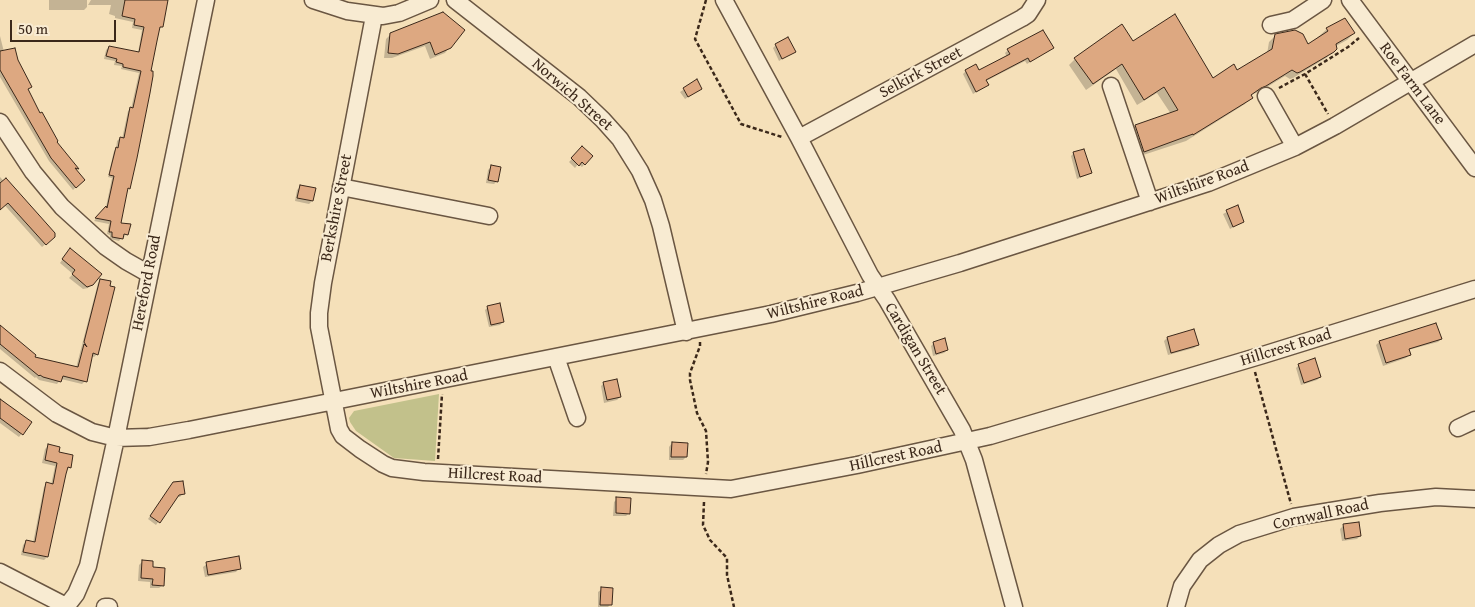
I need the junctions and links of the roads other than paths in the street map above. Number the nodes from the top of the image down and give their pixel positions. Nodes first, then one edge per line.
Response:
1 (206, 0) edge
2 (312, 0) edge
3 (430, 0) edge
4 (455, 0) edge
5 (724, 0) edge
6 (1037, 0) edge
7 (1324, 0) edge
8 (1350, 0) edge
9 (374, 16) junction
10 (1271, 25) dead end
11 (1475, 44) edge
12 (1410, 81) junction
13 (1111, 86) dead end
14 (1272, 92) road end
15 (0, 122) edge
16 (801, 141) junction
17 (1295, 147) junction
18 (1475, 168) edge
19 (341, 187) junction
20 (1150, 202) junction
21 (489, 216) dead end
22 (149, 274) junction
23 (878, 287) junction
24 (1475, 289) edge
25 (692, 330) junction
26 (556, 357) junction
27 (0, 371) edge
28 (333, 402) junction
29 (577, 418) dead end
30 (1475, 420) edge
31 (1458, 428) dead end
32 (116, 438) junction
33 (968, 442) junction
34 (1475, 499) edge
35 (0, 572) edge
36 (66, 606) edge
37 (1014, 607) edge
38 (1176, 607) edge

1 - 22 street, Hereford Road
2 - 9 street
3 - 9 street
4 - 25 street, Norwich Street
5 - 16 street, Cardigan Street
6 - 16 street, Selkirk Street
7 - 10 street
8 - 12 street, Roe Farm Lane
9 - 19 street, Berkshire Street
11 - 12 street, Wiltshire Road
12 - 17 street, Wiltshire Road
12 - 18 street, Roe Farm Lane
13 - 20 street
14 - 17 street
15 - 22 street
16 - 23 street, Cardigan Street
17 - 20 street, Wiltshire Road
19 - 21 street
19 - 28 street, Berkshire Street
20 - 23 street, Wiltshire Road
22 - 32 street, Hereford Road
23 - 25 street, Wiltshire Road
23 - 33 street, Cardigan Street
24 - 33 street, Hillcrest Road
25 - 26 street, Wiltshire Road
26 - 28 street, Wiltshire Road
26 - 29 street
27 - 32 street, Wiltshire Road
28 - 32 street, Wiltshire Road
28 - 33 street, Hillcrest Road
30 - 31 street
32 - 36 street, Hereford Road
33 - 37 street, Cardigan Street
34 - 38 street, Cornwall Road
35 - 36 street

